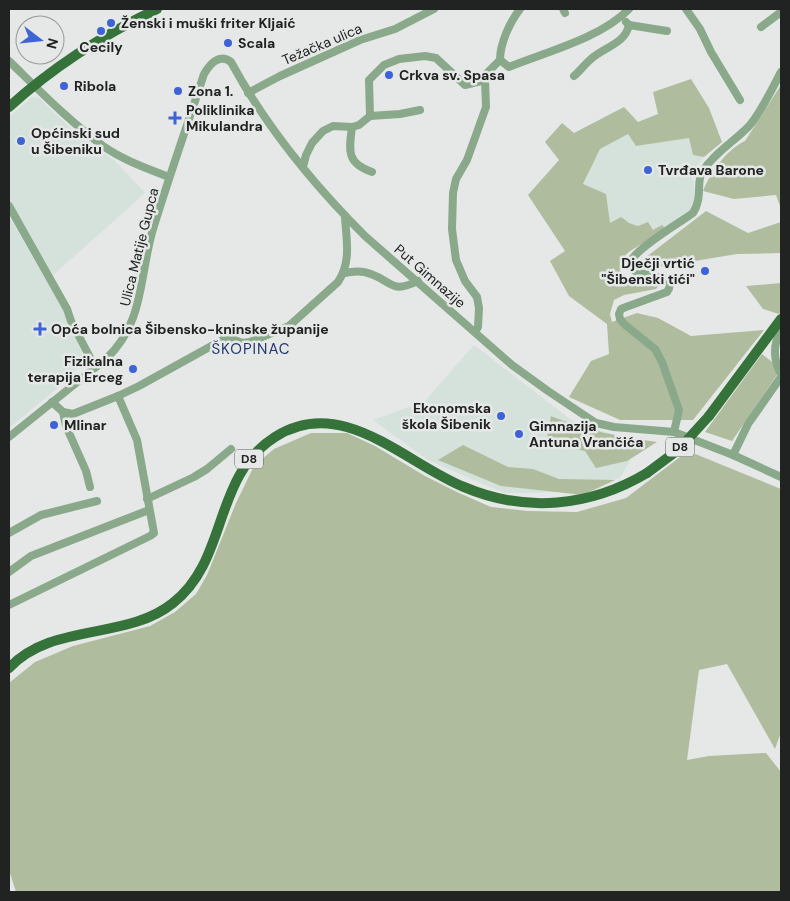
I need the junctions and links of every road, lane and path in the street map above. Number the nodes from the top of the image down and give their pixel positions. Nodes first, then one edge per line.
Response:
1 (157, 9) edge
2 (434, 9) edge
3 (520, 9) edge
4 (629, 9) edge
5 (686, 9) edge
6 (781, 12) edge
7 (622, 17) junction
8 (629, 25) junction
9 (761, 27) dead end
10 (667, 31) dead end
11 (227, 59) joint
12 (500, 60) junction
13 (9, 61) edge
14 (781, 72) edge
15 (574, 76) dead end
16 (485, 80) junction
17 (34, 85) junction
18 (248, 93) junction
19 (740, 100) dead end
20 (9, 107) edge
21 (420, 110) dead end
22 (370, 116) junction
23 (352, 127) junction
24 (303, 167) junction
25 (372, 172) dead end
26 (169, 177) junction
27 (9, 206) edge
28 (345, 216) junction
29 (344, 273) junction
30 (418, 281) junction
31 (781, 319) edge
32 (475, 332) junction
33 (781, 332) edge
34 (95, 367) junction
35 (781, 375) edge
36 (118, 396) junction
37 (52, 402) junction
38 (63, 412) junction
39 (674, 432) junction
40 (9, 437) edge
41 (232, 449) dead end
42 (733, 455) junction
43 (781, 478) edge
44 (90, 487) dead end
45 (147, 499) junction
46 (97, 501) dead end
47 (149, 510) junction
48 (9, 533) edge
49 (9, 572) edge
50 (9, 605) edge
51 (9, 668) edge

1 - 17 main road
2 - 18 street, Težačka ulica
3 - 12 street
4 - 7 street
5 - 19 street
6 - 9 street
7 - 8 street
7 - 12 street
8 - 10 street
8 - 15 street
11 - 18 street, Put Gimnazije
11 - 26 street, Ulica Matije Gupca
12 - 16 street
13 - 17 street
14 - 39 street
16 - 22 street
16 - 32 street
17 - 20 main road
17 - 26 street
18 - 24 street, Put Gimnazije
21 - 22 street
22 - 23 street
23 - 24 street
23 - 25 street
24 - 28 street, Put Gimnazije
26 - 34 street, Ulica Matije Gupca
27 - 34 street
28 - 29 street
28 - 30 street, Put Gimnazije
29 - 30 street
29 - 36 street
30 - 32 street, Put Gimnazije
31 - 51 main road, D8, bridge
32 - 39 street, Put Gimnazije
33 - 35 street
34 - 37 street, Ulica Matije Gupca
35 - 42 street
36 - 38 street
36 - 45 street
37 - 38 street
37 - 40 street, Ulica Matije Gupca
38 - 44 street
39 - 42 street, Put Gimnazije
41 - 45 street
42 - 43 street, Put Gimnazije
45 - 47 street
46 - 48 street
47 - 49 street
47 - 50 street

